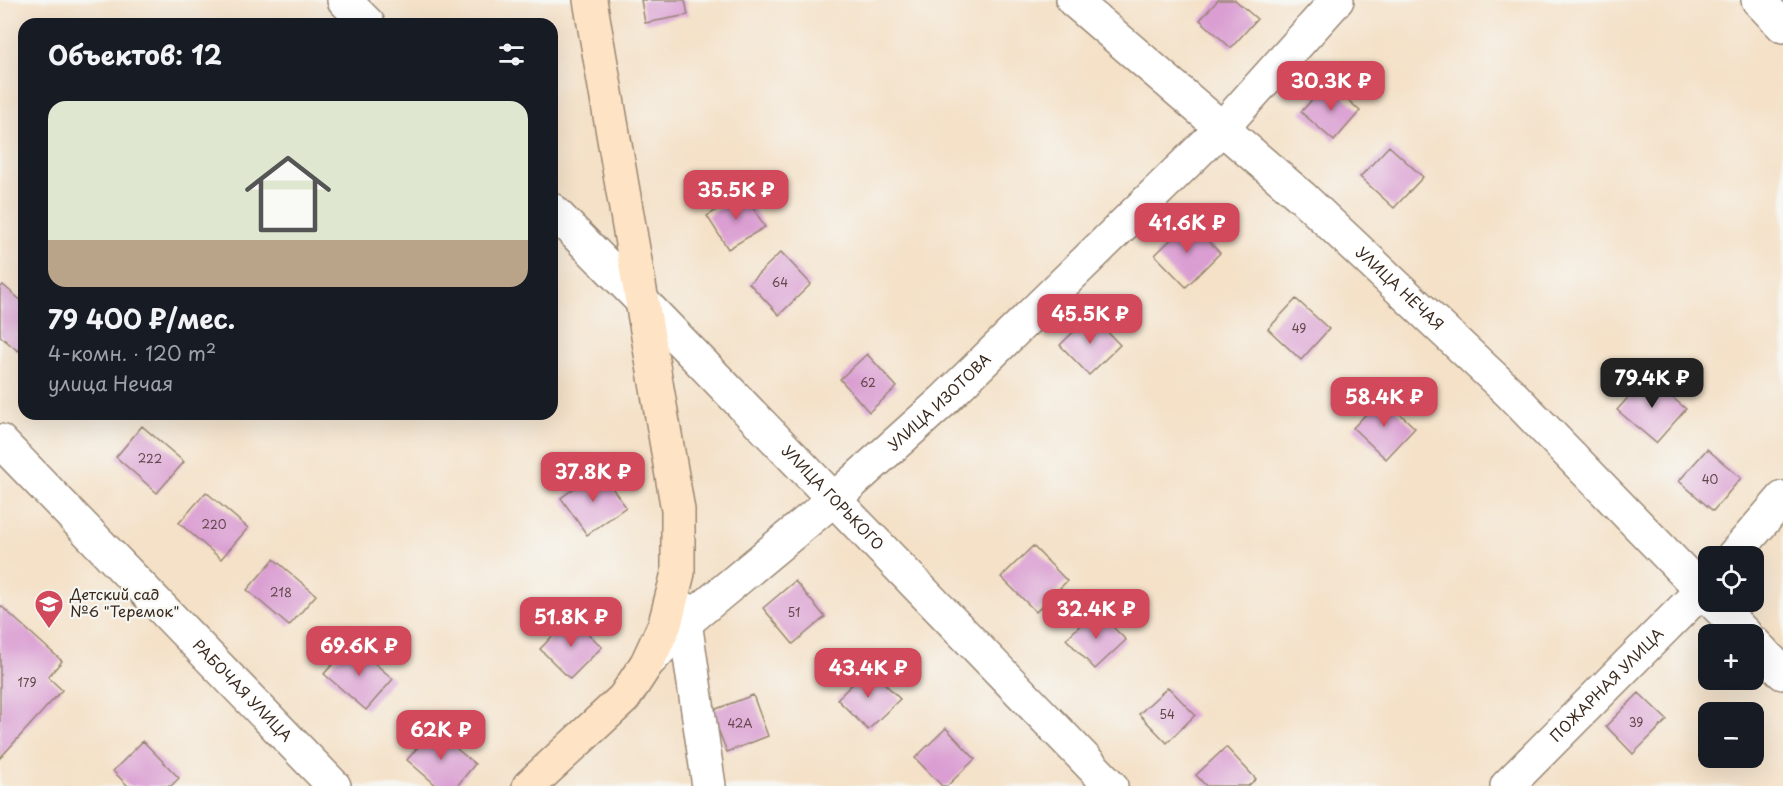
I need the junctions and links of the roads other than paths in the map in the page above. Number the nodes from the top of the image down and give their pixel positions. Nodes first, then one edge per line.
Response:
1 (344, 0) edge
2 (590, 0) edge
3 (1073, 0) edge
4 (1337, 0) edge
5 (1758, 0) edge
6 (362, 18) edge
7 (1783, 26) edge
8 (1221, 128) junction
9 (558, 216) edge
10 (642, 301) junction
11 (0, 441) edge
12 (1783, 498) edge
13 (834, 499) junction
14 (1742, 546) edge
15 (678, 573) junction
16 (1698, 583) edge
17 (1698, 603) edge
18 (1725, 612) edge
19 (685, 623) junction
20 (1736, 624) edge
21 (1764, 654) edge
22 (647, 663) junction
23 (1783, 674) edge
24 (334, 786) edge
25 (529, 786) edge
26 (709, 786) edge
27 (1111, 786) edge
28 (1507, 786) edge

1 - 6 street
2 - 10 main road
3 - 8 street, УЛИЦА НЕЧАЯ
4 - 8 street, УЛИЦА ИЗОТОВА
5 - 7 street
8 - 13 street, УЛИЦА ИЗОТОВА
8 - 16 street, УЛИЦА НЕЧАЯ
9 - 10 street, УЛИЦА ГОРЬКОГО
10 - 13 street, УЛИЦА ГОРЬКОГО
10 - 15 main road
11 - 24 street, РАБОЧАЯ УЛИЦА
12 - 14 street
13 - 19 street, УЛИЦА ИЗОТОВА
13 - 27 street, УЛИЦА ГОРЬКОГО
15 - 19 street
15 - 22 main road
17 - 28 street, ПОЖАРНАЯ УЛИЦА
18 - 20 street, УЛИЦА НЕЧАЯ
19 - 22 street, УЛИЦА ИЗОТОВА
19 - 26 street
21 - 23 street
22 - 25 main road, УЛИЦА ИЗОТОВА

